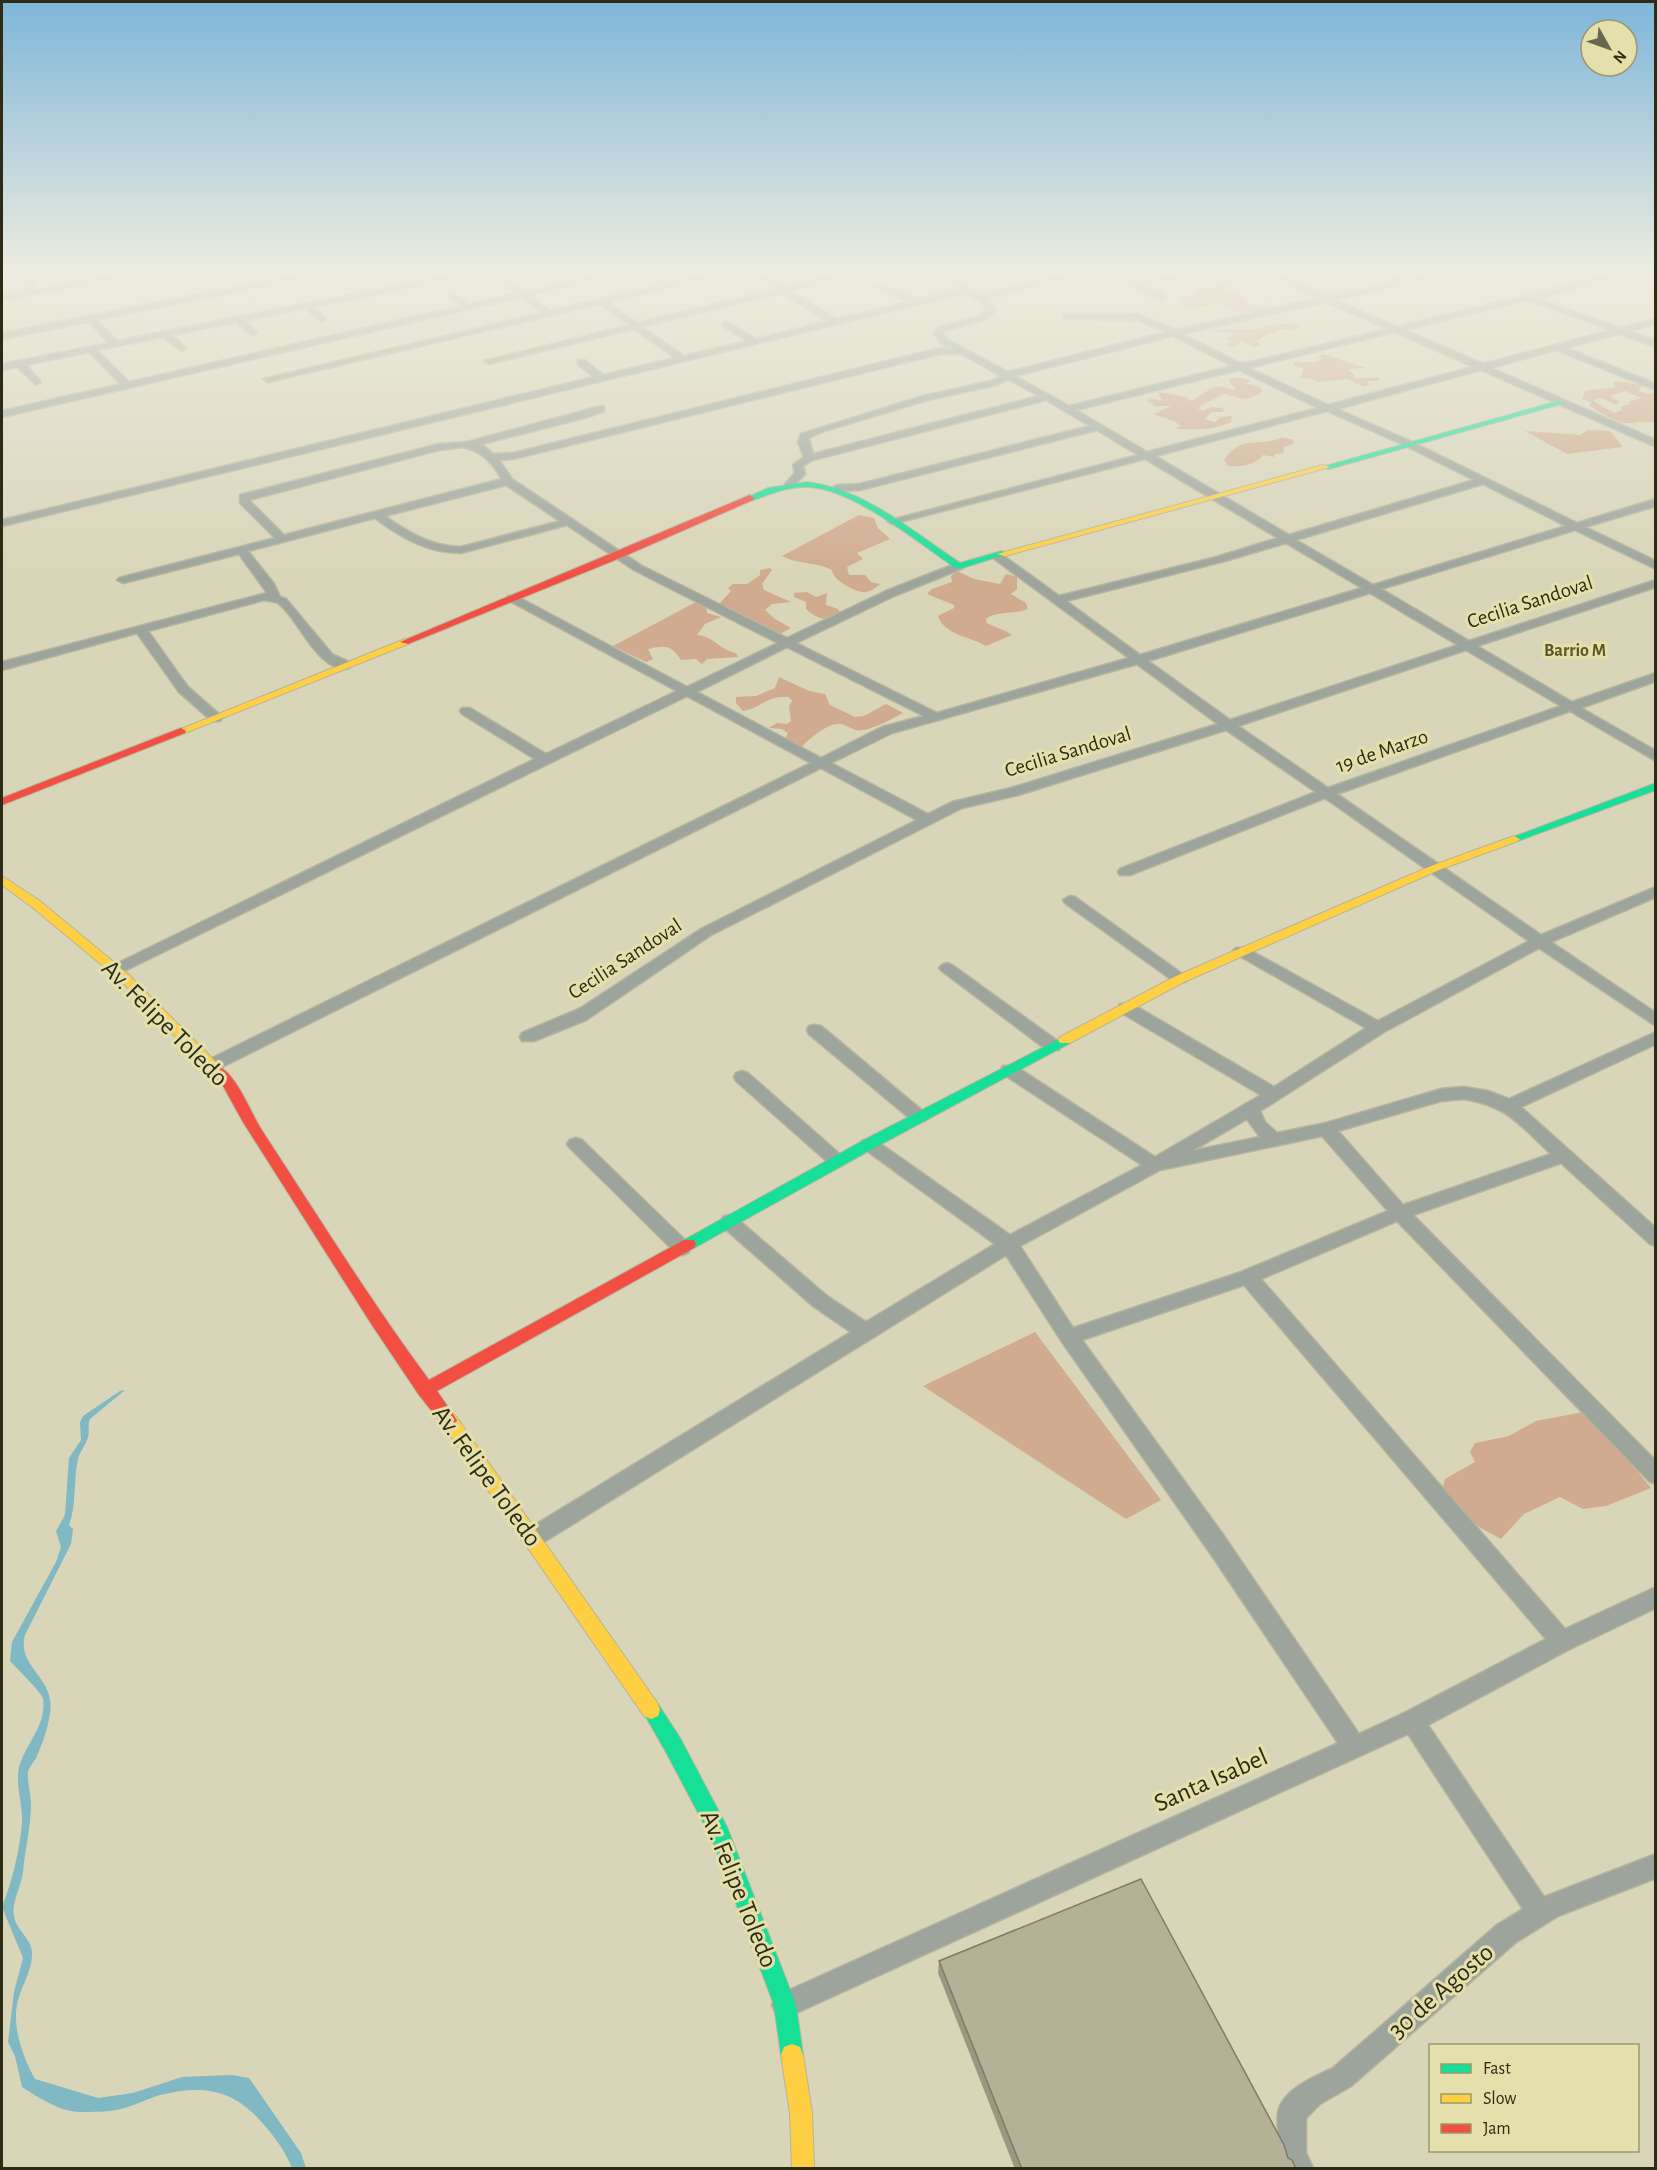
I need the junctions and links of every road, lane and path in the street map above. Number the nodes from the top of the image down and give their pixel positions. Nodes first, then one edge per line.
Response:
1 (29, 374) edge
2 (117, 374) edge
3 (173, 374) edge
4 (288, 374) edge
5 (597, 374) edge
6 (618, 374) edge
7 (836, 374) edge
8 (1214, 374) edge
9 (1254, 374) edge
10 (1453, 374) edge
11 (1495, 374) edge
12 (1623, 374) edge
13 (1009, 375) joint
14 (602, 378) junction
15 (268, 379) dead end
16 (36, 382) dead end
17 (127, 385) junction
18 (1655, 387) edge
19 (1047, 397) junction
20 (1561, 403) junction
21 (601, 409) dead end
22 (1068, 409) junction
23 (1331, 409) junction
24 (2, 414) edge
25 (1099, 427) junction
26 (1407, 443) junction
27 (470, 444) junction
28 (1656, 444) edge
29 (1148, 456) junction
30 (808, 458) junction
31 (495, 460) junction
32 (508, 481) junction
33 (1483, 481) junction
34 (790, 484) junction
35 (837, 488) junction
36 (1215, 496) junction
37 (1656, 502) edge
38 (377, 515) junction
39 (892, 521) junction
40 (567, 522) junction
41 (2, 523) edge
42 (1576, 527) junction
43 (282, 539) junction
44 (1289, 539) junction
45 (243, 550) junction
46 (617, 555) junction
47 (997, 556) junction
48 (959, 566) junction
49 (1656, 566) edge
50 (123, 580) dead end
51 (1656, 583) edge
52 (1371, 590) junction
53 (274, 597) junction
54 (512, 598) junction
55 (1056, 600) junction
56 (140, 629) junction
57 (789, 644) junction
58 (1464, 645) junction
59 (1137, 660) junction
60 (345, 665) junction
61 (2, 666) edge
62 (1656, 677) edge
63 (688, 692) junction
64 (1569, 707) junction
65 (466, 711) dead end
66 (935, 717) junction
67 (216, 718) junction
68 (1228, 725) junction
69 (1656, 757) edge
70 (544, 759) junction
71 (821, 763) junction
72 (1656, 786) edge
73 (1326, 793) junction
74 (2, 802) edge
75 (928, 820) junction
76 (1435, 868) junction
77 (1125, 872) dead end
78 (2, 880) edge
79 (1656, 891) edge
80 (1070, 900) dead end
81 (1542, 940) junction
82 (1241, 951) junction
83 (947, 968) dead end
84 (115, 970) junction
85 (1180, 979) junction
86 (1126, 1008) junction
87 (1656, 1021) edge
88 (1378, 1028) junction
89 (815, 1030) dead end
90 (528, 1037) dead end
91 (1656, 1037) edge
92 (1053, 1046) junction
93 (213, 1065) junction
94 (1009, 1070) junction
95 (742, 1077) dead end
96 (1273, 1094) junction
97 (1509, 1106) junction
98 (1251, 1109) junction
99 (919, 1117) junction
100 (1326, 1129) junction
101 (1274, 1141) junction
102 (576, 1144) dead end
103 (869, 1144) junction
104 (1563, 1156) junction
105 (837, 1161) junction
106 (1155, 1165) junction
107 (1400, 1213) junction
108 (729, 1222) junction
109 (1654, 1236) edge
110 (1009, 1244) junction
111 (682, 1248) junction
112 (1248, 1277) junction
113 (866, 1332) junction
114 (1069, 1337) junction
115 (425, 1390) junction
116 (1656, 1475) edge
117 (532, 1538) junction
118 (1656, 1598) edge
119 (1562, 1642) junction
120 (1412, 1721) junction
121 (1354, 1747) junction
122 (1656, 1866) edge
123 (1540, 1913) junction
124 (785, 2005) junction
125 (803, 2169) edge
126 (1299, 2169) edge

1 - 16 street
2 - 17 street
3 - 17 street
4 - 15 street
5 - 14 street
6 - 14 street
7 - 31 street
8 - 22 street
9 - 23 street
10 - 23 street
11 - 20 street
12 - 18 street
13 - 19 street
13 - 30 street
14 - 41 street
17 - 24 street
19 - 22 street
19 - 30 street
20 - 26 street
20 - 28 street
21 - 27 street
22 - 25 street
23 - 26 street
23 - 29 street
25 - 29 street
25 - 35 street
26 - 33 street
26 - 36 street
27 - 31 street
27 - 43 street
29 - 36 street
29 - 39 street
30 - 34 street
31 - 32 street
32 - 38 street
32 - 40 street
33 - 42 street
33 - 44 street
34 - 35 street
34 - 46 street
35 - 39 street
36 - 44 street
36 - 47 street
37 - 42 street
38 - 40 street
38 - 43 street
39 - 48 street
40 - 46 street
42 - 49 street
42 - 52 street
43 - 45 street
44 - 52 street
44 - 55 street
45 - 50 street
45 - 53 street
46 - 54 street
46 - 57 street
47 - 48 street
47 - 55 street
48 - 57 street
51 - 58 street, Cecilia Sandoval
52 - 58 street
52 - 59 street
53 - 56 street
53 - 60 street
54 - 60 street
54 - 63 street
55 - 59 street
56 - 61 street
56 - 67 street
57 - 63 street
57 - 66 street
58 - 64 street
58 - 68 street, Cecilia Sandoval
59 - 66 street
59 - 68 street
60 - 67 street
62 - 64 street, 19 de Marzo
63 - 70 street
63 - 71 street
64 - 69 street
64 - 73 street, 19 de Marzo
65 - 70 street
66 - 71 street
67 - 74 street
68 - 73 street
68 - 75 street, Cecilia Sandoval
70 - 84 street
71 - 75 street
71 - 93 street
72 - 76 street
73 - 76 street
73 - 77 street, 19 de Marzo
75 - 90 street, Cecilia Sandoval
76 - 81 street
76 - 82 street
78 - 84 street, Av. Felipe Toledo
79 - 81 street
80 - 85 street
81 - 87 street
81 - 88 street
82 - 85 street
82 - 88 street
83 - 92 street
84 - 93 street, Av. Felipe Toledo
85 - 86 street
86 - 92 street
86 - 96 street
88 - 96 street
89 - 99 street
91 - 97 street
92 - 94 street
93 - 115 street, Av. Felipe Toledo
94 - 99 street
94 - 106 street
95 - 105 street
96 - 98 street
97 - 100 street
97 - 104 street
98 - 101 street
98 - 106 street
99 - 103 street
100 - 101 street
100 - 107 street
101 - 106 street
102 - 111 street
103 - 105 street
103 - 110 street
104 - 107 street
104 - 109 street
105 - 108 street
106 - 110 street
107 - 112 street
107 - 116 street
108 - 111 street
108 - 113 street
110 - 113 street
110 - 114 street
111 - 115 street
112 - 114 street
112 - 119 street
113 - 117 street
114 - 121 street
115 - 117 street, Av. Felipe Toledo
117 - 124 street, Av. Felipe Toledo
118 - 119 street, Santa Isabel
119 - 120 street, Santa Isabel
120 - 121 street, Santa Isabel
120 - 123 street
121 - 124 street, Santa Isabel
122 - 123 street, 30 de Agosto
123 - 126 street, 30 de Agosto
124 - 125 street, Av. Felipe Toledo

